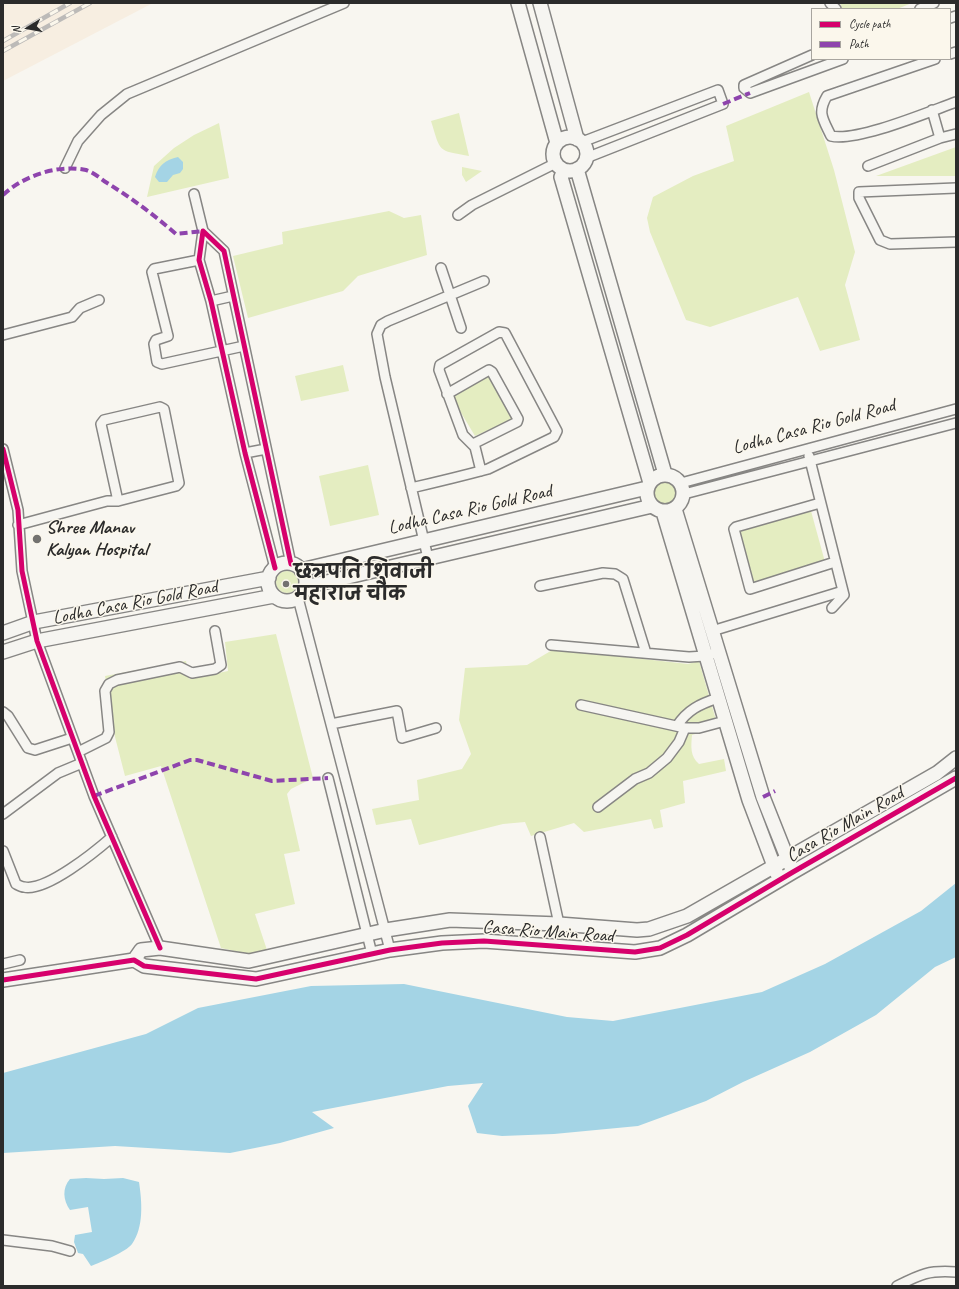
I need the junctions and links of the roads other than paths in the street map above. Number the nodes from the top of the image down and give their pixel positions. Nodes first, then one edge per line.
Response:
1 (344, 3) edge
2 (518, 3) edge
3 (540, 3) edge
4 (934, 3) edge
5 (922, 8) edge
6 (811, 55) edge
7 (840, 60) edge
8 (932, 60) edge
9 (956, 102) edge
10 (932, 110) junction
11 (956, 134) edge
12 (940, 138) junction
13 (580, 140) junction
14 (557, 143) junction
15 (586, 158) junction
16 (868, 166) dead end
17 (560, 167) junction
18 (65, 168) dead end
19 (578, 169) junction
20 (956, 188) edge
21 (194, 194) dead end
22 (458, 215) dead end
23 (203, 231) junction
24 (956, 242) edge
25 (199, 260) junction
26 (441, 268) dead end
27 (484, 281) dead end
28 (450, 295) junction
29 (233, 296) junction
30 (99, 300) dead end
31 (210, 301) junction
32 (461, 328) dead end
33 (3, 335) edge
34 (244, 346) junction
35 (221, 351) junction
36 (447, 394) junction
37 (956, 409) edge
38 (956, 423) edge
39 (473, 444) junction
40 (3, 449) edge
41 (266, 449) junction
42 (807, 449) junction
43 (245, 453) junction
44 (810, 461) junction
45 (481, 471) junction
46 (665, 474) junction
47 (649, 486) junction
48 (411, 488) junction
49 (682, 488) junction
50 (118, 501) junction
51 (820, 503) junction
52 (663, 509) junction
53 (18, 525) junction
54 (424, 541) junction
55 (428, 558) junction
56 (835, 562) junction
57 (296, 567) junction
58 (272, 573) junction
59 (540, 586) dead end
60 (843, 591) junction
61 (302, 592) junction
62 (274, 596) junction
63 (832, 608) dead end
64 (34, 622) junction
65 (215, 631) dead end
66 (712, 631) junction
67 (3, 633) edge
68 (37, 641) junction
69 (551, 645) dead end
70 (3, 652) edge
71 (718, 652) junction
72 (646, 653) junction
73 (705, 656) junction
74 (724, 670) junction
75 (710, 674) junction
76 (718, 698) junction
77 (581, 705) dead end
78 (3, 712) edge
79 (725, 721) junction
80 (331, 724) junction
81 (681, 727) junction
82 (436, 728) dead end
83 (72, 738) junction
84 (78, 752) junction
85 (956, 758) edge
86 (82, 763) junction
87 (328, 778) dead end
88 (956, 778) edge
89 (758, 781) junction
90 (744, 785) junction
91 (598, 807) dead end
92 (3, 814) edge
93 (112, 837) junction
94 (540, 837) dead end
95 (3, 851) edge
96 (787, 857) junction
97 (774, 866) junction
98 (793, 872) junction
99 (780, 881) junction
100 (559, 924) junction
101 (386, 930) junction
102 (367, 935) junction
103 (160, 948) junction
104 (390, 950) junction
105 (372, 954) junction
106 (20, 960) dead end
107 (134, 960) junction
108 (3, 964) edge
109 (3, 980) edge
110 (3, 1240) edge
111 (70, 1251) dead end
112 (956, 1272) edge
113 (897, 1286) edge

1 - 18 street
2 - 14 street
3 - 13 street
4 - 5 street
6 - 7 street
8 - 10 street
9 - 10 street
10 - 12 street
11 - 12 street
12 - 16 street
13 - 14 street
13 - 15 street
13 - 15 street
14 - 17 street
15 - 19 street
17 - 19 street
17 - 22 street
17 - 47 street
19 - 46 street
20 - 24 street
21 - 23 street
23 - 25 street
23 - 29 street
25 - 31 street
25 - 35 street
26 - 28 street
27 - 28 street
28 - 32 street
28 - 48 street
29 - 31 street
29 - 34 street
30 - 33 street
31 - 35 street
34 - 35 street
34 - 41 street
35 - 43 street
36 - 39 street
36 - 39 street
36 - 45 street
37 - 42 street, Lodha Casa Rio Gold Road
38 - 44 street, Lodha Casa Rio Gold Road
39 - 45 street
40 - 53 street
41 - 43 street
41 - 57 street
42 - 44 street
42 - 49 street, Lodha Casa Rio Gold Road
43 - 58 street
44 - 49 street, Lodha Casa Rio Gold Road
44 - 51 street
45 - 48 street
46 - 47 street, Lodha Casa Rio Gold Road
46 - 49 street
47 - 52 street
47 - 54 street, Lodha Casa Rio Gold Road
48 - 54 street
49 - 52 street
50 - 50 street
50 - 53 street
51 - 56 street
51 - 56 street
52 - 55 street, Lodha Casa Rio Gold Road
52 - 66 street
52 - 73 street
53 - 64 street
54 - 55 street
54 - 57 street, Lodha Casa Rio Gold Road
55 - 61 street, Lodha Casa Rio Gold Road
56 - 60 street
57 - 58 street, Lodha Casa Rio Gold Road
57 - 61 street
58 - 62 street
58 - 64 street, Lodha Casa Rio Gold Road
59 - 72 street
60 - 63 street
60 - 66 street
61 - 62 street, Lodha Casa Rio Gold Road
61 - 80 street
62 - 68 street, Lodha Casa Rio Gold Road
64 - 67 street, Lodha Casa Rio Gold Road
64 - 68 street
65 - 84 street
66 - 71 street
68 - 70 street, Lodha Casa Rio Gold Road
68 - 83 street
69 - 72 street
71 - 73 street
71 - 74 street
72 - 73 street
73 - 75 street
74 - 75 street
74 - 89 street
75 - 76 street
76 - 79 street
76 - 81 street
77 - 81 street
78 - 83 street
79 - 81 street
79 - 90 street
80 - 82 street
80 - 101 street
81 - 91 street
83 - 84 street
84 - 86 street
85 - 96 street, Casa Rio Main Road
86 - 92 street
86 - 93 street
87 - 102 street
88 - 98 street, Casa Rio Main Road
89 - 90 street
89 - 96 street
90 - 97 street
93 - 95 street
93 - 103 street
94 - 100 street
96 - 97 street, Casa Rio Main Road
96 - 98 street
97 - 99 street
97 - 100 street, Casa Rio Main Road
98 - 99 street, Casa Rio Main Road
99 - 104 street, Casa Rio Main Road
100 - 101 street, Casa Rio Main Road
101 - 102 street, Casa Rio Main Road
101 - 104 street
102 - 103 street, Casa Rio Main Road
102 - 105 street
103 - 107 street, Casa Rio Main Road
104 - 105 street, Casa Rio Main Road
105 - 107 street, Casa Rio Main Road
106 - 108 street
107 - 109 street, Casa Rio Main Road
110 - 111 street
112 - 113 street

